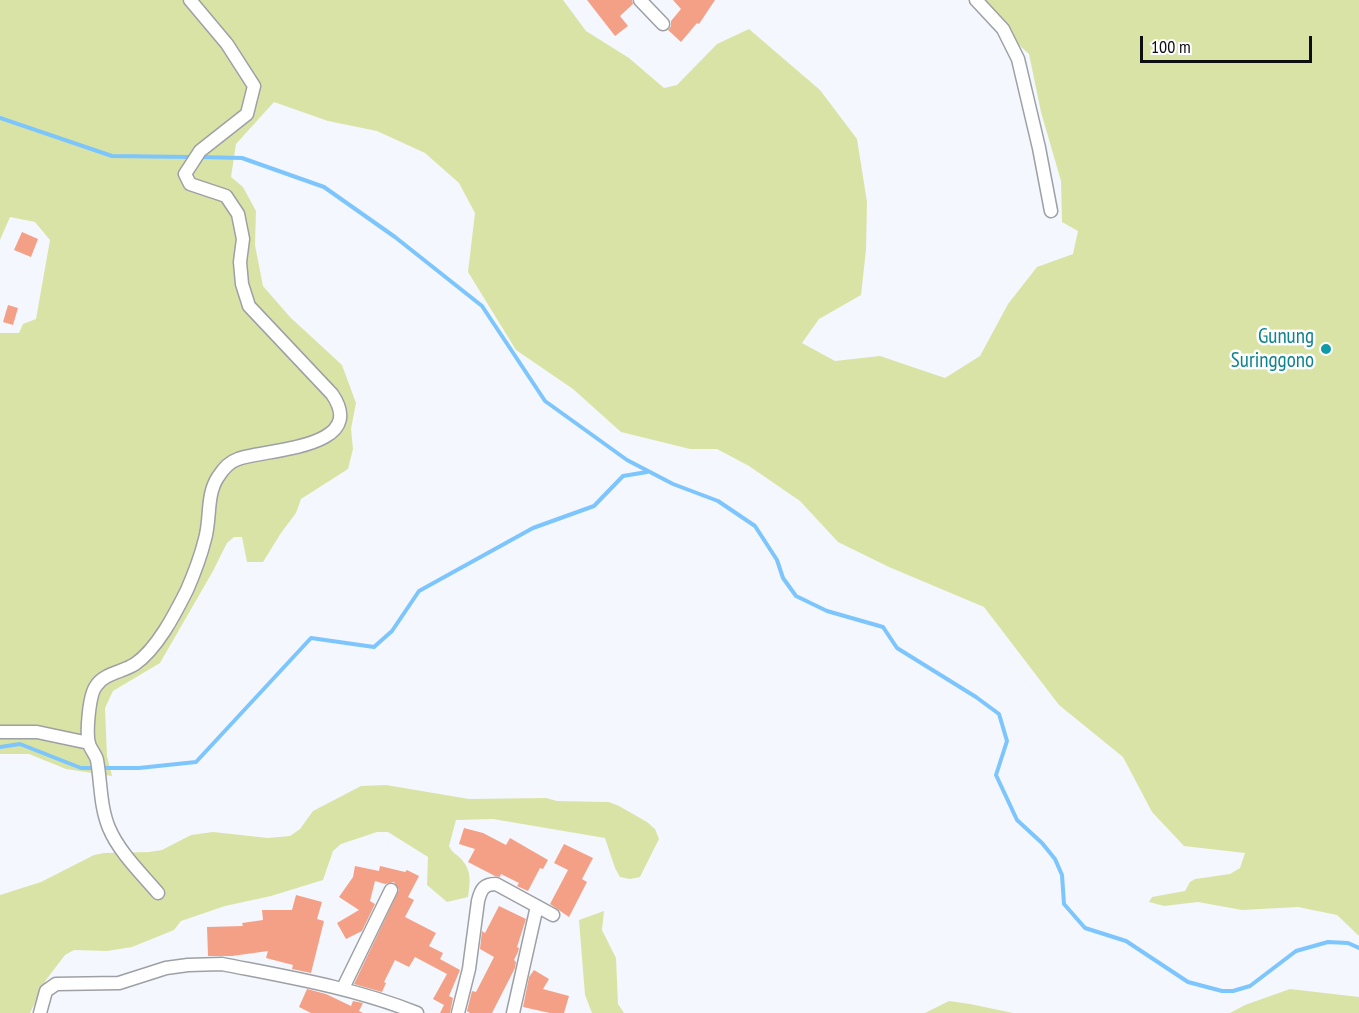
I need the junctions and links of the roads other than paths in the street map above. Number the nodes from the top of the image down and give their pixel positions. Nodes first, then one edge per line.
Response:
1 (190, 0) edge
2 (640, 0) edge
3 (976, 0) edge
4 (663, 24) dead end
5 (1051, 211) dead end
6 (0, 732) edge
7 (89, 743) junction
8 (391, 890) dead end
9 (158, 893) dead end
10 (537, 906) junction
11 (553, 915) dead end
12 (343, 988) junction
13 (39, 1013) edge
14 (417, 1013) edge
15 (458, 1013) edge
16 (513, 1013) edge

1 - 7 street
2 - 4 street
3 - 5 street
6 - 7 street
7 - 9 street
8 - 12 street
10 - 11 street
10 - 15 street
10 - 16 street
12 - 13 street
12 - 14 street

